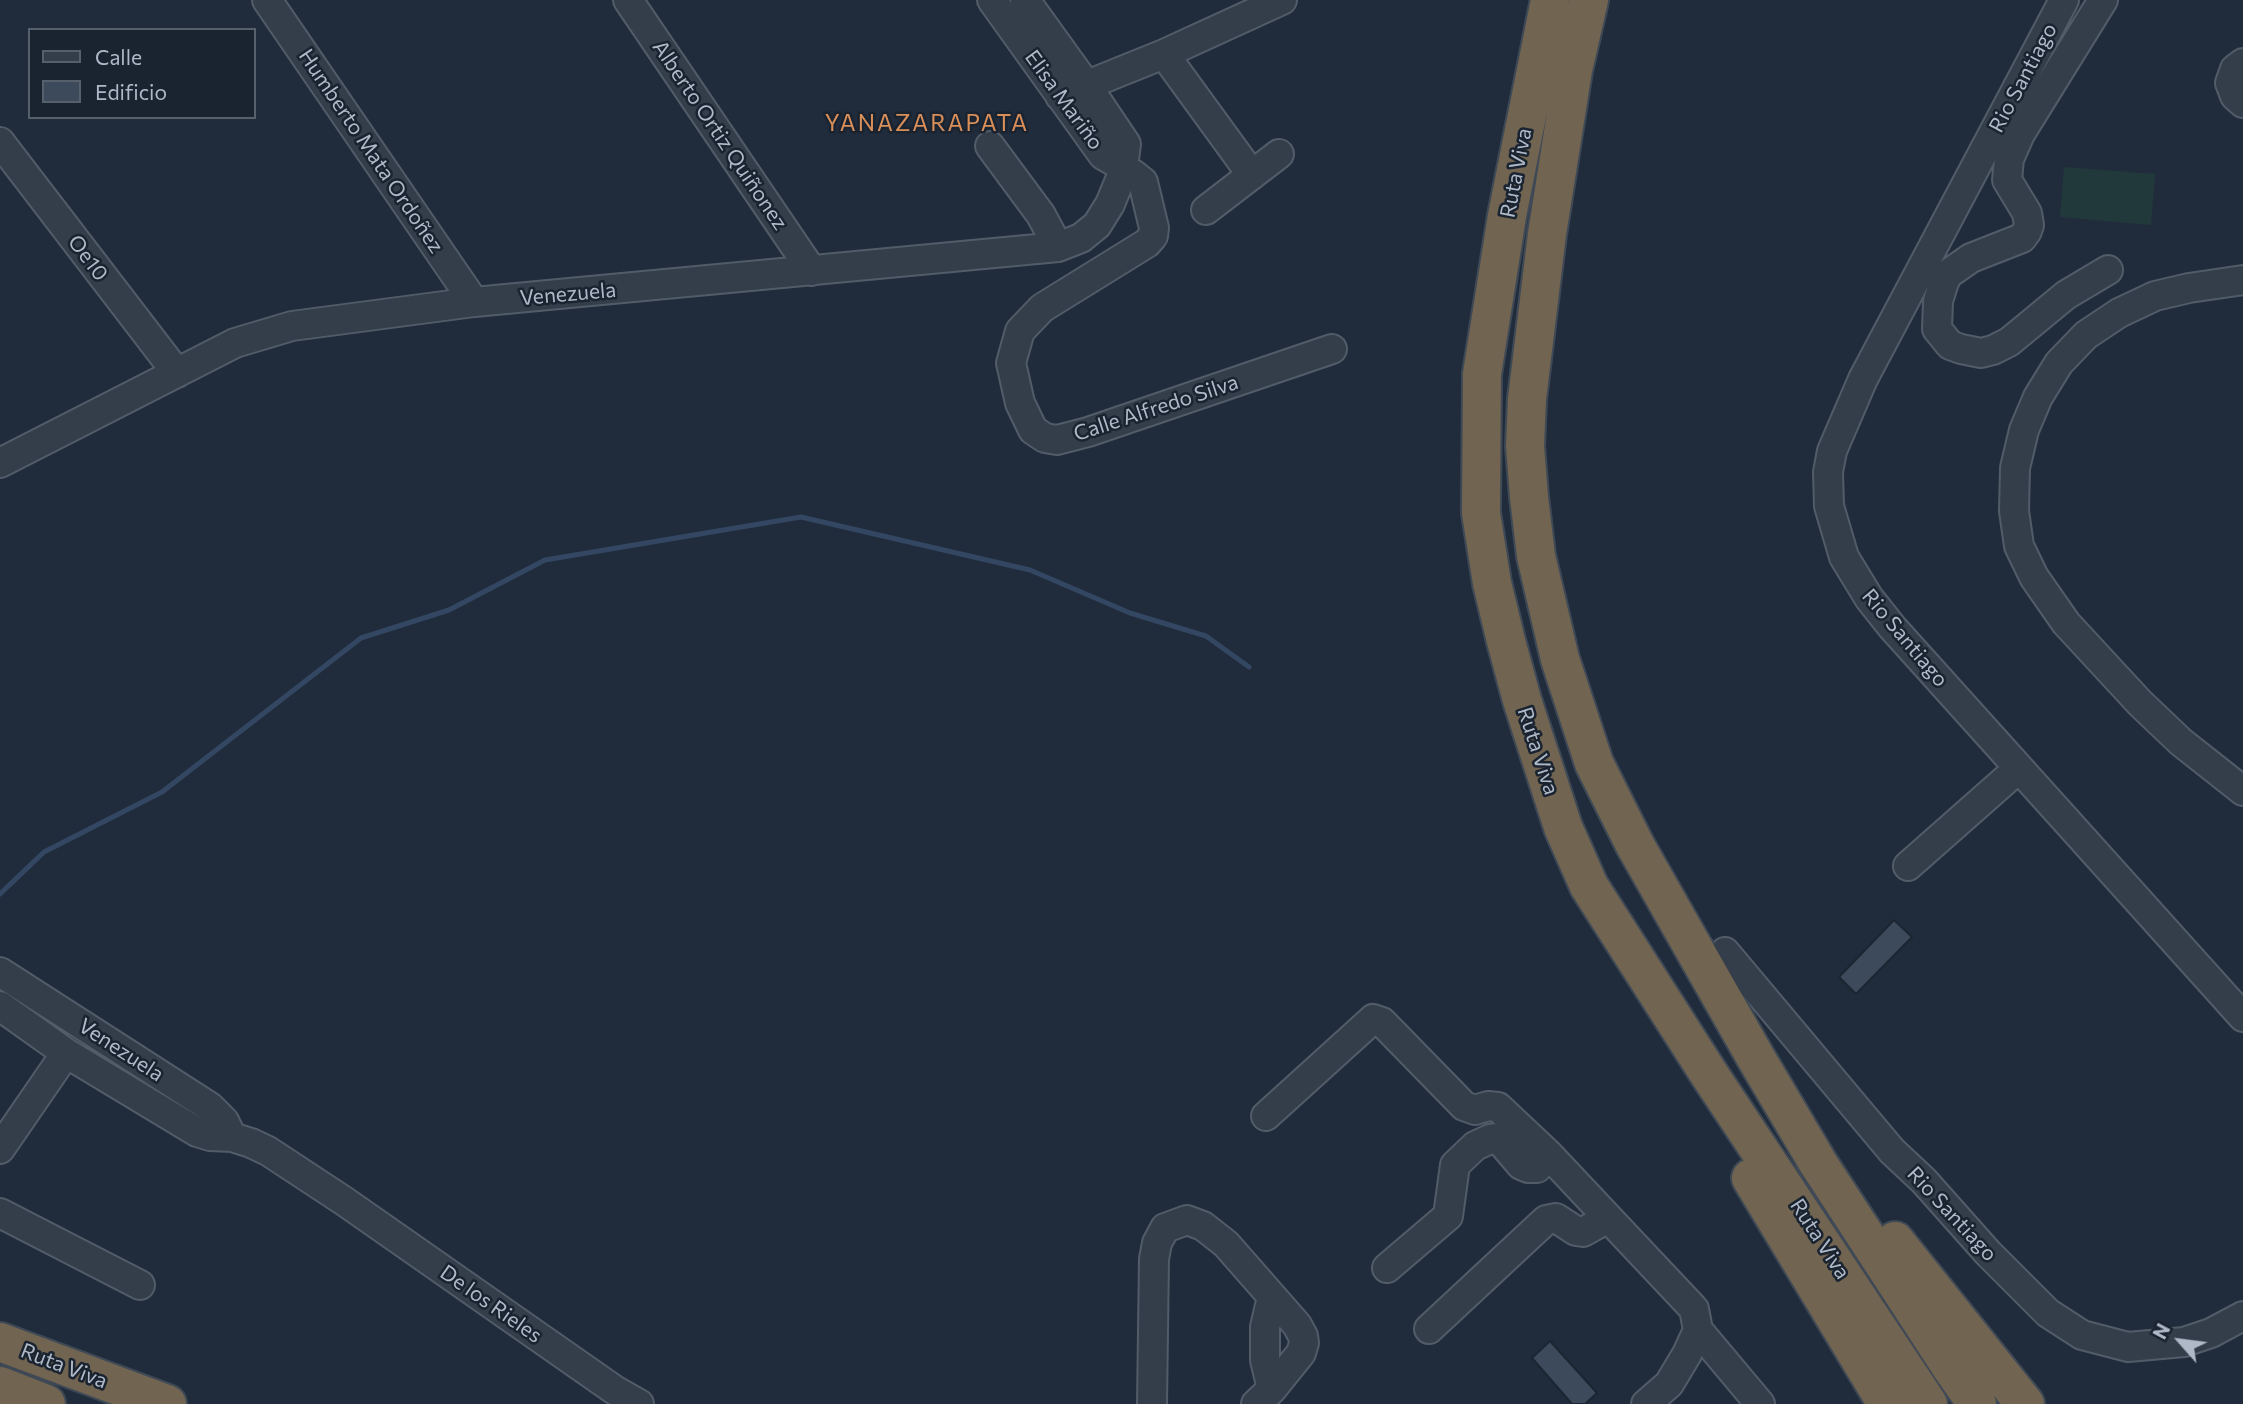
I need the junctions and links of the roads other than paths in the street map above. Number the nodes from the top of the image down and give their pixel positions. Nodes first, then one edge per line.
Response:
1 (267, 0) edge
2 (628, 0) edge
3 (992, 0) edge
4 (1025, 0) edge
5 (1282, 0) edge
6 (1550, 0) edge
7 (1589, 0) edge
8 (2064, 0) edge
9 (2103, 0) edge
10 (1164, 54) junction
11 (2243, 63) edge
12 (1087, 86) junction
13 (1060, 96) junction
14 (2243, 103) edge
15 (0, 142) edge
16 (990, 146) dead end
17 (1279, 154) dead end
18 (1123, 171) junction
19 (1252, 175) junction
20 (1206, 210) dead end
21 (1058, 247) junction
22 (2108, 270) dead end
23 (812, 271) junction
24 (2243, 280) edge
25 (474, 302) junction
26 (1332, 349) dead end
27 (177, 373) junction
28 (0, 463) edge
29 (2019, 768) junction
30 (2243, 792) edge
31 (1908, 866) dead end
32 (1725, 952) dead end
33 (0, 972) edge
34 (0, 1006) edge
35 (2243, 1017) edge
36 (66, 1053) junction
37 (1709, 1074) junction
38 (1266, 1116) dead end
39 (232, 1137) junction
40 (0, 1149) edge
41 (1549, 1155) junction
42 (1818, 1163) junction
43 (0, 1213) edge
44 (1608, 1218) junction
45 (1387, 1268) dead end
46 (140, 1285) dead end
47 (1272, 1297) junction
48 (2243, 1316) edge
49 (1429, 1329) dead end
50 (1698, 1331) junction
51 (0, 1342) edge
52 (0, 1386) edge
53 (1264, 1397) edge
54 (46, 1404) edge
55 (167, 1404) edge
56 (639, 1404) edge
57 (1152, 1404) edge
58 (1646, 1404) edge
59 (1760, 1404) edge
60 (1887, 1404) edge
61 (1928, 1404) edge
62 (1977, 1404) edge
63 (2025, 1404) edge

1 - 25 street, Humberto Mata Ordoñez
2 - 23 street, Alberto Ortiz Quiñonez
3 - 13 street, Elisa Mariño
4 - 12 street, Elisa Mariño
5 - 10 street
6 - 37 highway, Ruta Viva
7 - 42 highway, Ruta Viva
8 - 29 street, Rio Santiago
9 - 22 street
10 - 12 street
10 - 19 street
11 - 14 street
12 - 13 street
12 - 18 street, Elisa Mariño
13 - 18 street, Elisa Mariño
15 - 27 street, Oe10
16 - 21 street
17 - 19 street
18 - 21 street, Venezuela
18 - 26 street, Calle Alfredo Silva
19 - 20 street
21 - 23 street, Venezuela
23 - 25 street, Venezuela
24 - 30 street
25 - 27 street, Venezuela
27 - 28 street, Venezuela
29 - 31 street
29 - 35 street, Rio Santiago
32 - 48 street, Rio Santiago
33 - 39 street, Venezuela
34 - 36 street, De los Rieles
36 - 39 street, De los Rieles
36 - 40 street
37 - 60 highway
37 - 61 highway, Ruta Viva
38 - 41 street
39 - 56 street, De los Rieles
41 - 44 street
41 - 45 street
42 - 62 highway, Ruta Viva
42 - 63 highway
43 - 46 street
44 - 49 street
44 - 50 street
47 - 53 street
47 - 53 street
47 - 57 street
50 - 58 street
50 - 59 street
51 - 55 highway, Ruta Viva
52 - 54 highway, Ruta Viva

